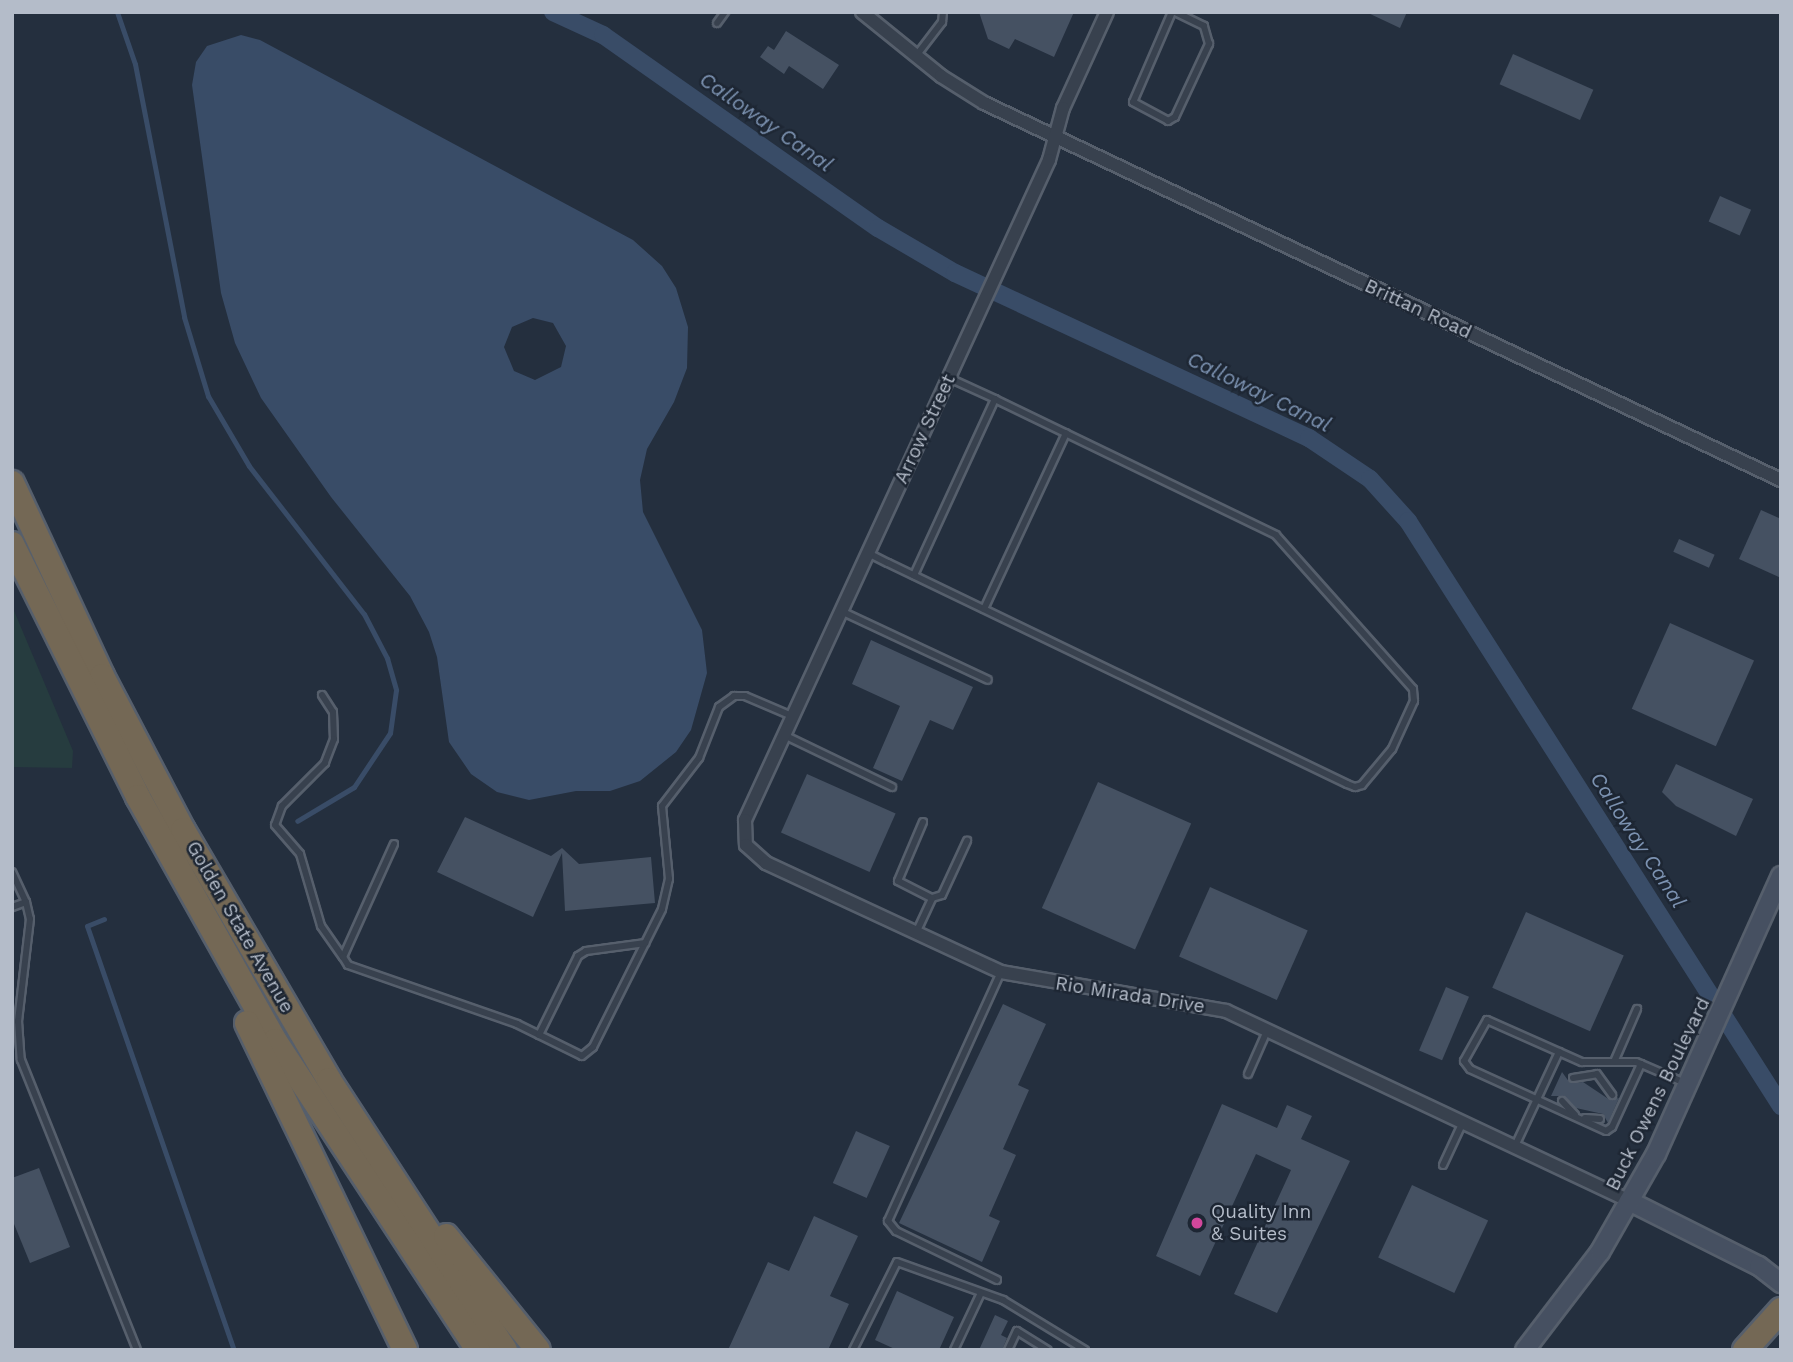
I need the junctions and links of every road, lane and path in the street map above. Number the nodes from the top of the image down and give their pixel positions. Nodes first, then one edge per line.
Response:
1 (725, 12) edge
2 (862, 12) edge
3 (943, 12) edge
4 (1107, 12) edge
5 (1173, 12) edge
6 (717, 23) dead end
7 (915, 57) junction
8 (1055, 138) junction
9 (949, 377) junction
10 (995, 399) junction
11 (1066, 433) junction
12 (1781, 480) edge
13 (12, 483) edge
14 (12, 544) edge
15 (868, 553) junction
16 (914, 575) junction
17 (984, 609) junction
18 (841, 611) junction
19 (988, 680) dead end
20 (322, 695) dead end
21 (792, 716) junction
22 (784, 736) junction
23 (892, 787) dead end
24 (923, 822) dead end
25 (967, 841) dead end
26 (394, 844) dead end
27 (746, 845) joint
28 (12, 872) edge
29 (1781, 876) edge
30 (932, 898) junction
31 (194, 900) junction
32 (26, 902) junction
33 (12, 907) edge
34 (916, 933) junction
35 (645, 943) junction
36 (342, 957) junction
37 (1001, 972) junction
38 (1637, 1009) dead end
39 (1268, 1030) junction
40 (539, 1035) junction
41 (1559, 1052) junction
42 (1602, 1062) junction
43 (1614, 1062) junction
44 (1641, 1065) junction
45 (1248, 1074) dead end
46 (1597, 1074) junction
47 (1573, 1078) dead end
48 (1690, 1085) junction
49 (1612, 1095) dead end
50 (1537, 1099) junction
51 (1562, 1101) dead end
52 (1577, 1118) junction
53 (1600, 1119) dead end
54 (1463, 1122) junction
55 (369, 1143) junction
56 (1515, 1146) junction
57 (1443, 1165) dead end
58 (1629, 1201) junction
59 (997, 1280) dead end
60 (1781, 1283) edge
61 (981, 1293) junction
62 (1781, 1310) edge
63 (1752, 1342) edge
64 (137, 1350) edge
65 (405, 1350) edge
66 (478, 1350) edge
67 (505, 1350) edge
68 (538, 1350) edge
69 (853, 1350) edge
70 (954, 1350) edge
71 (1008, 1350) edge
72 (1047, 1350) edge
73 (1085, 1350) edge
74 (1525, 1350) edge

1 - 6 lane
2 - 7 street, Brittan Road
3 - 7 lane
4 - 8 street, Arrow Street
5 - 5 lane
7 - 8 street, Brittan Road
8 - 9 street, Arrow Street
8 - 12 street, Brittan Road
9 - 10 lane
9 - 15 street, Arrow Street
10 - 11 lane
10 - 16 lane
11 - 17 lane
11 - 17 lane
13 - 55 highway, Golden State Avenue
14 - 31 highway, Golden State Avenue
15 - 16 lane
15 - 18 street, Arrow Street
16 - 17 lane
18 - 19 lane
18 - 21 street, Arrow Street
20 - 36 lane
21 - 22 street, Arrow Street
21 - 35 lane
22 - 23 lane
22 - 27 street, Arrow Street
24 - 30 lane
25 - 30 lane
26 - 36 lane
27 - 34 street, Rio Mirada Drive
28 - 32 lane
29 - 48 main road, Buck Owens Boulevard
30 - 34 lane
31 - 65 highway
31 - 66 highway, Golden State Avenue
32 - 33 lane
32 - 64 lane
34 - 37 street, Rio Mirada Drive
35 - 40 lane
35 - 40 lane
36 - 40 lane
37 - 39 street, Rio Mirada Drive
37 - 59 lane
38 - 43 lane
39 - 45 lane
39 - 54 street, Rio Mirada Drive
41 - 42 lane
41 - 50 lane
41 - 50 lane
42 - 43 lane
42 - 46 lane
43 - 44 lane
44 - 48 lane
44 - 52 lane
46 - 47 lane
46 - 49 lane
48 - 58 main road, Buck Owens Boulevard
50 - 52 lane
50 - 56 lane
51 - 52 lane
52 - 53 lane
54 - 56 street, Rio Mirada Drive
54 - 57 lane
55 - 67 highway, Golden State Avenue
55 - 68 highway
56 - 58 street, Rio Mirada Drive
58 - 60 main road
58 - 74 main road, Buck Owens Boulevard
61 - 69 lane
61 - 70 lane
61 - 73 lane
62 - 63 highway
71 - 72 lane

